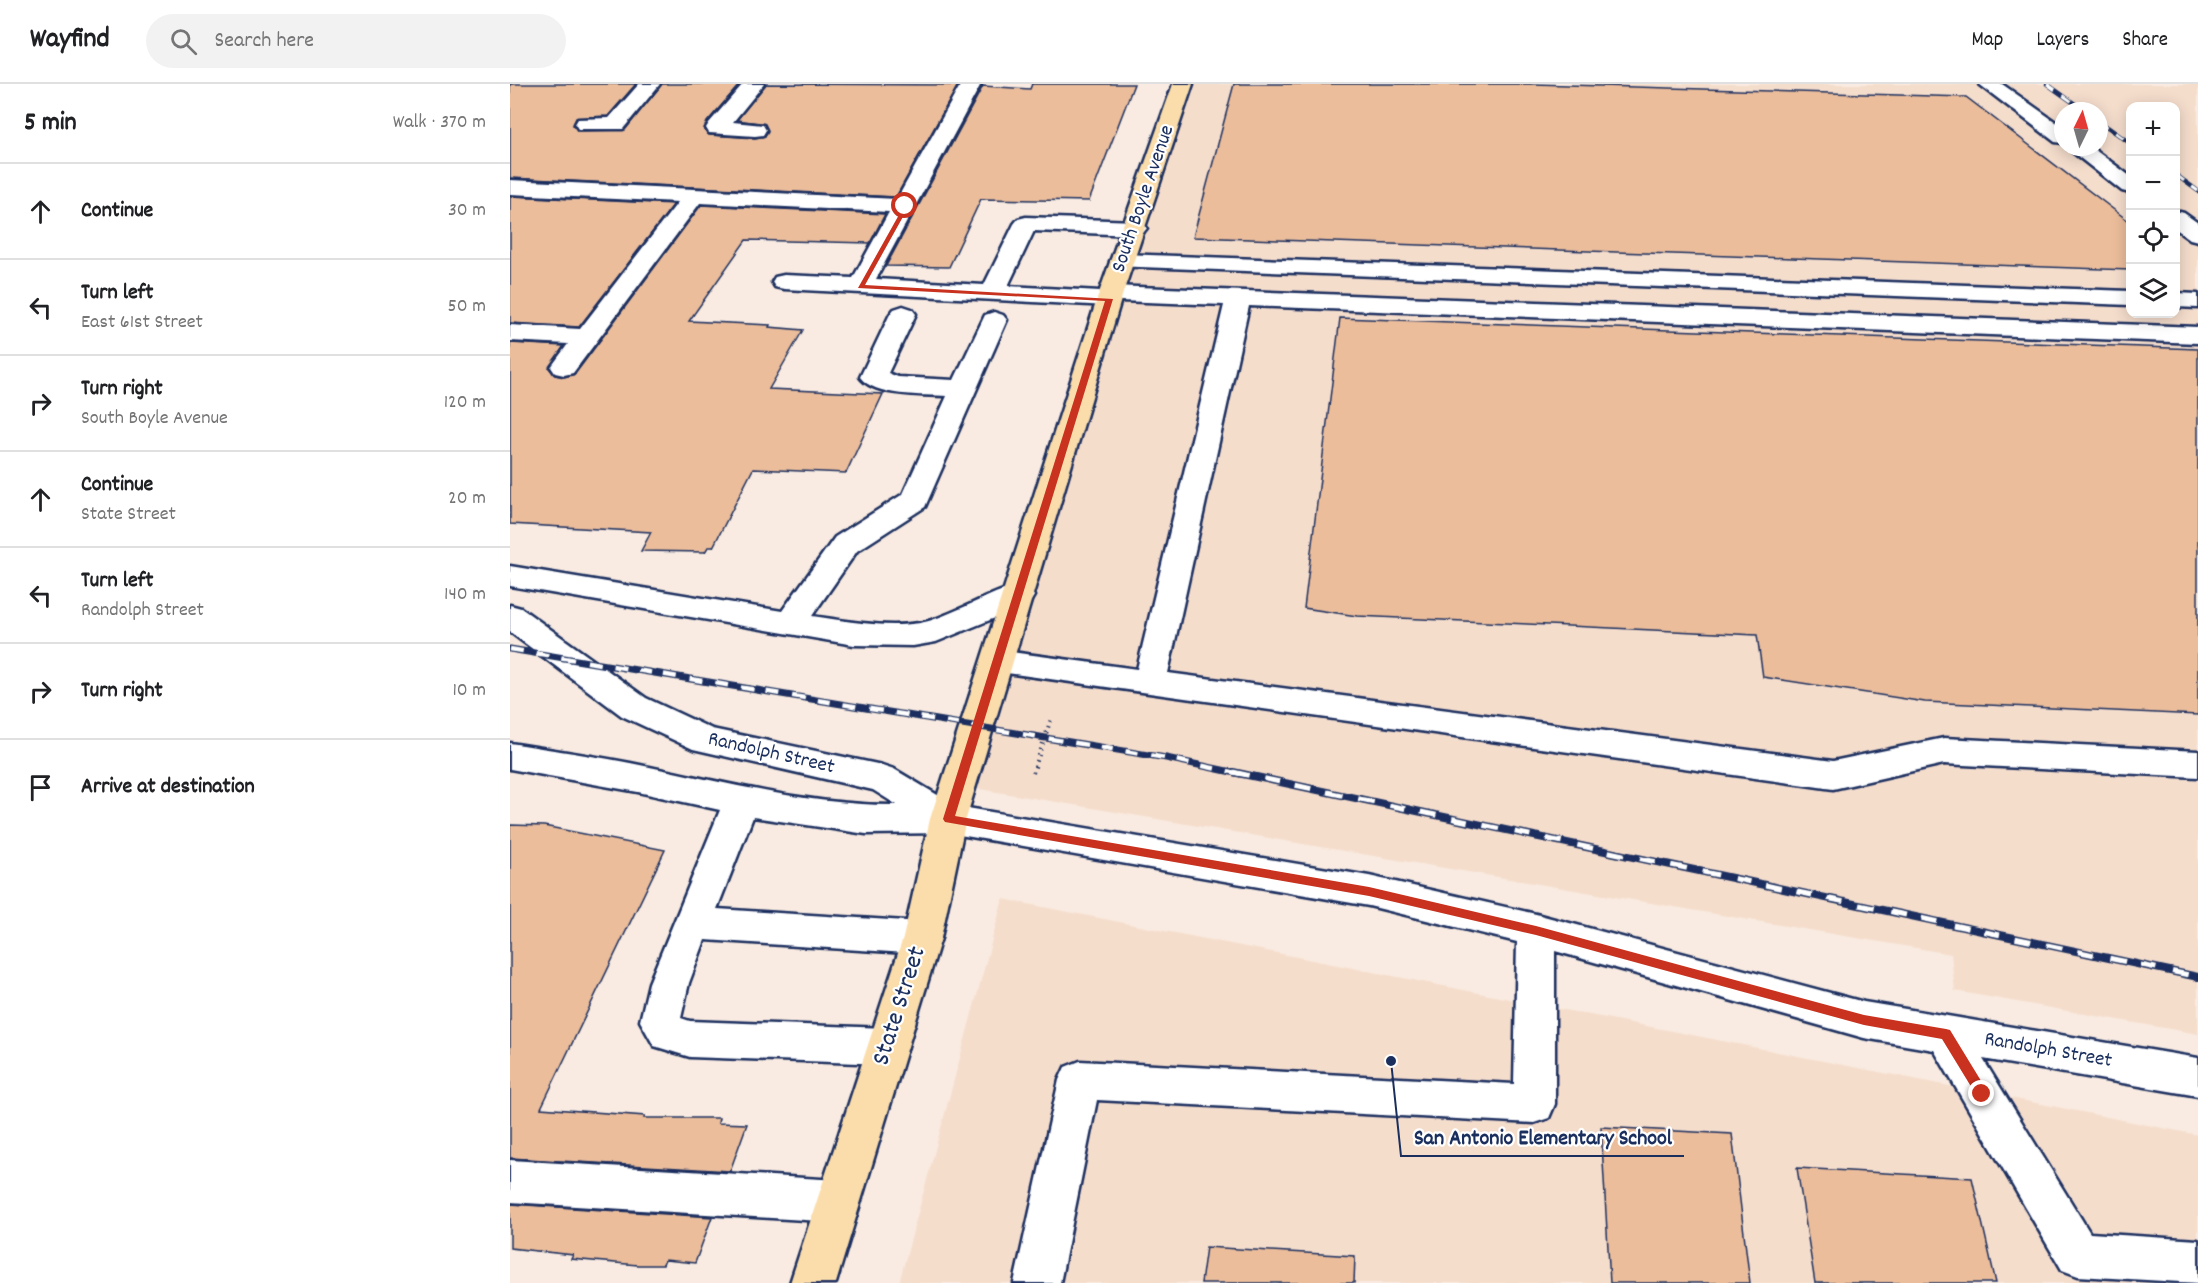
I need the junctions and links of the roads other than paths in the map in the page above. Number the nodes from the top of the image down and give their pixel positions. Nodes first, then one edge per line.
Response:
1 (650, 84) edge
2 (754, 84) edge
3 (971, 84) edge
4 (1183, 84) edge
5 (1989, 84) edge
6 (586, 124) dead end
7 (755, 130) dead end
8 (2054, 131) edge
9 (2089, 156) edge
10 (2126, 183) edge
11 (510, 187) edge
12 (694, 196) junction
13 (905, 206) junction
14 (2180, 221) edge
15 (1135, 228) junction
16 (2198, 234) edge
17 (1122, 261) junction
18 (784, 282) dead end
19 (860, 287) junction
20 (1110, 296) junction
21 (1238, 298) junction
22 (2126, 298) edge
23 (2180, 300) edge
24 (2198, 301) edge
25 (993, 307) junction
26 (903, 314) dead end
27 (510, 333) edge
28 (2198, 335) edge
29 (587, 337) junction
30 (564, 368) dead end
31 (964, 389) junction
32 (510, 576) edge
33 (1018, 596) junction
34 (510, 616) edge
35 (790, 623) junction
36 (998, 662) junction
37 (1150, 682) junction
38 (978, 726) joint
39 (510, 756) edge
40 (2198, 764) edge
41 (741, 801) junction
42 (948, 819) junction
43 (693, 923) junction
44 (1536, 930) junction
45 (922, 938) junction
46 (1946, 1034) junction
47 (887, 1046) junction
48 (2198, 1077) edge
49 (510, 1181) edge
50 (838, 1201) junction
51 (2198, 1263) edge
52 (813, 1283) edge
53 (1037, 1283) edge

1 - 6 street
2 - 7 street
3 - 13 street
4 - 15 main road, South Boyle Avenue
5 - 8 street
9 - 10 street
11 - 12 street
12 - 13 street
12 - 29 street
13 - 19 street
14 - 16 street
15 - 17 main road, South Boyle Avenue
15 - 25 street
17 - 20 main road, South Boyle Avenue
17 - 22 street
18 - 19 street
19 - 25 street
20 - 21 street
20 - 25 street
20 - 33 main road, South Boyle Avenue
21 - 28 street
21 - 37 street
23 - 24 street
25 - 31 street
26 - 31 street
27 - 29 street
29 - 30 street
31 - 35 street
32 - 35 street
33 - 35 street
33 - 36 main road, South Boyle Avenue
34 - 42 street, Randolph Street
36 - 37 street
36 - 38 main road, South Boyle Avenue
37 - 40 street
38 - 42 main road, State Street
39 - 41 street, Randolph Street
41 - 42 street, Randolph Street
41 - 43 street
42 - 44 street, Randolph Street
42 - 45 main road, State Street
43 - 45 street
43 - 47 street
44 - 46 street, Randolph Street
44 - 53 street
45 - 47 main road, State Street
46 - 48 street, Randolph Street
46 - 51 street
47 - 50 main road, State Street
49 - 50 street
50 - 52 main road, State Street

